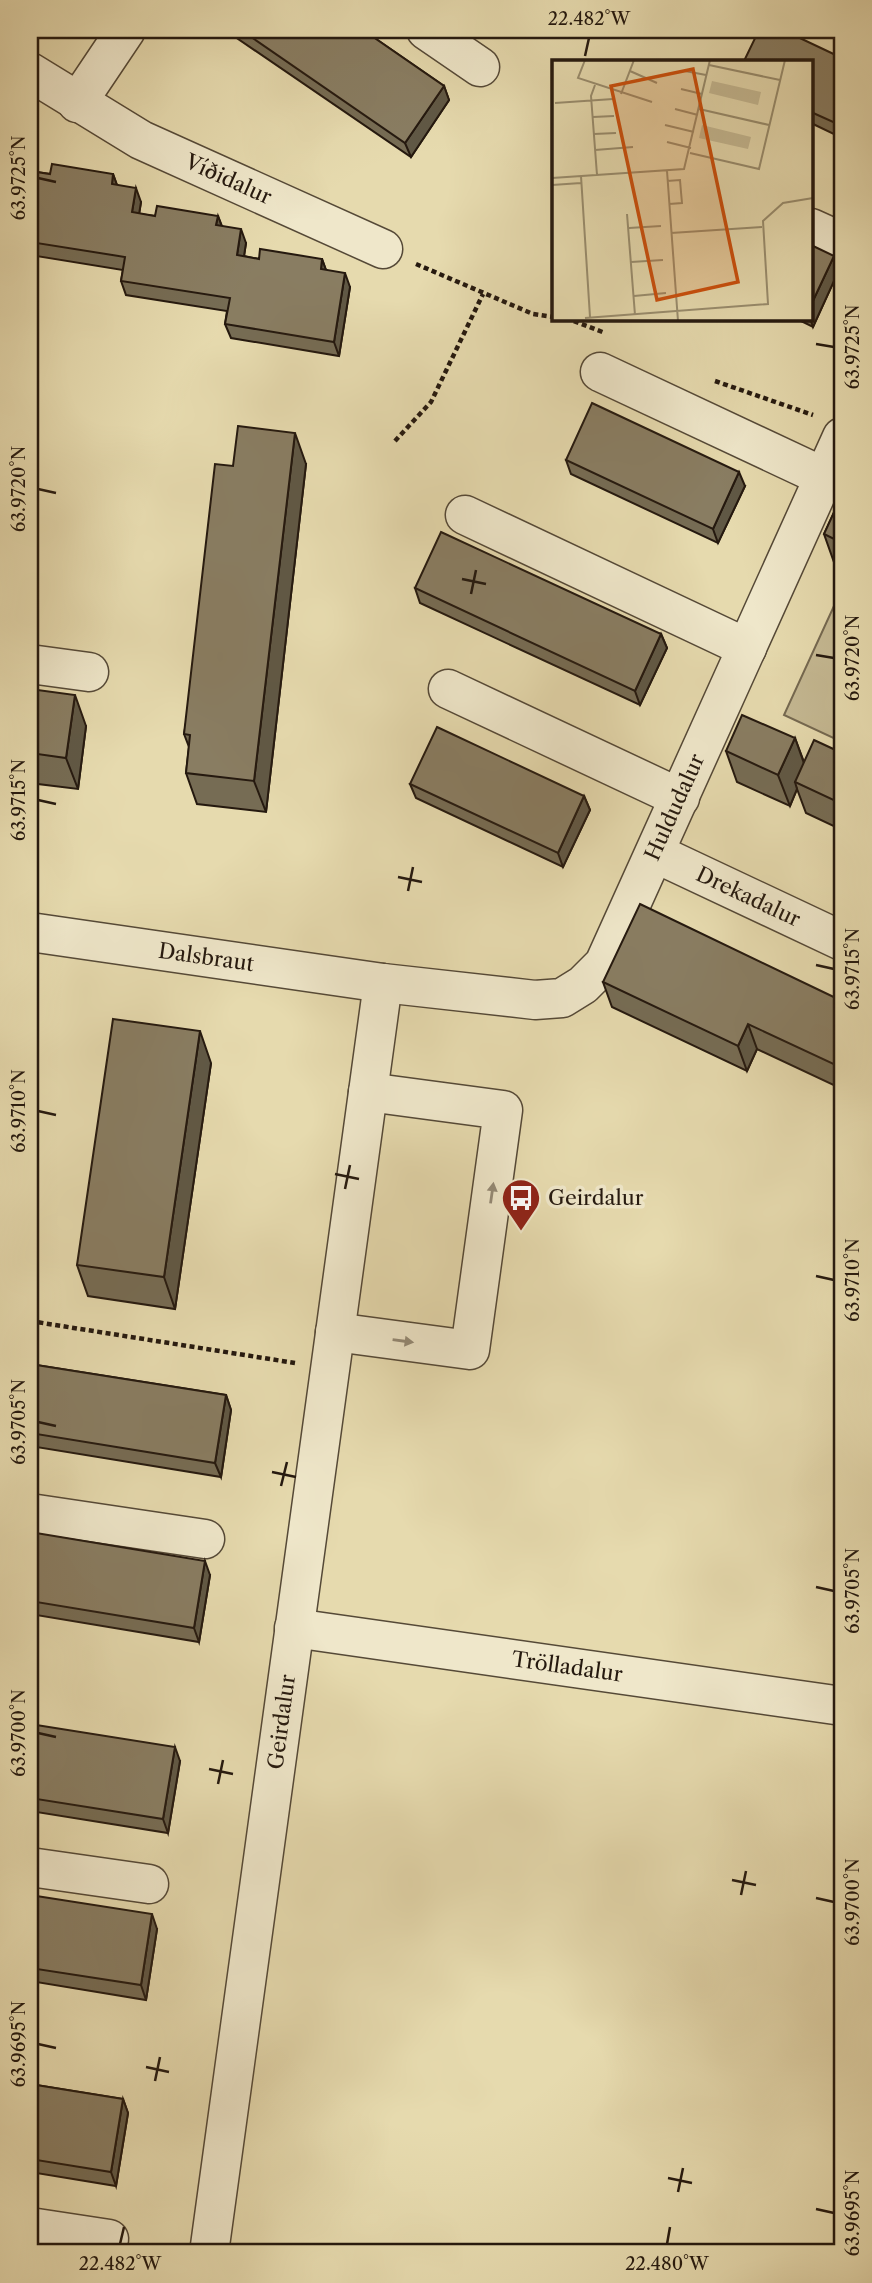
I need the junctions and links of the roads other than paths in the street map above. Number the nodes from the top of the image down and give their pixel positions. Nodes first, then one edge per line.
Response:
1 (126, 30) edge
2 (426, 30) edge
3 (480, 67) dead end
4 (30, 72) edge
5 (77, 103) junction
6 (812, 228) edge
7 (842, 242) edge
8 (383, 249) road end
9 (600, 372) dead end
10 (830, 426) edge
11 (824, 477) junction
12 (465, 515) dead end
13 (747, 648) junction
14 (30, 664) edge
15 (89, 672) dead end
16 (447, 689) dead end
17 (680, 798) junction
18 (655, 853) junction
19 (30, 932) edge
20 (842, 941) edge
21 (383, 983) junction
22 (368, 1091) junction
23 (335, 1332) junction
24 (30, 1513) edge
25 (205, 1539) dead end
26 (294, 1628) junction
27 (842, 1706) edge
28 (30, 1867) edge
29 (149, 1884) dead end
30 (30, 2227) edge
31 (109, 2238) dead end
32 (209, 2253) edge

1 - 5 street
2 - 3 street
4 - 5 street, Víðidalur
5 - 8 street, Víðidalur
6 - 7 street
9 - 11 street
10 - 11 street, Huldudalur
11 - 13 street, Huldudalur
12 - 13 street
13 - 17 street, Huldudalur
14 - 15 street
16 - 17 street
17 - 18 street, Huldudalur
18 - 20 street, Drekadalur
18 - 21 street, Huldudalur
19 - 21 street, Dalsbraut
21 - 22 street, Geirdalur
22 - 23 street, Geirdalur
23 -> 22 street
23 - 26 street, Geirdalur
24 - 25 street
26 - 27 street, Trölladalur
26 - 32 street, Geirdalur
28 - 29 street
30 - 31 street

